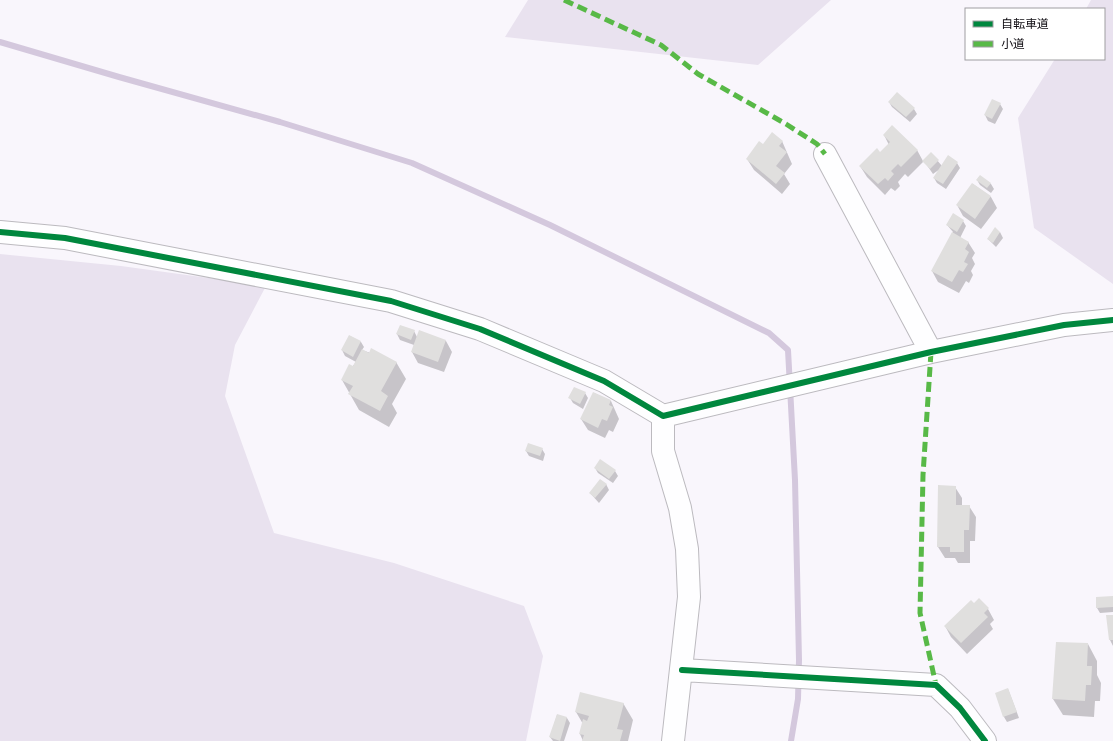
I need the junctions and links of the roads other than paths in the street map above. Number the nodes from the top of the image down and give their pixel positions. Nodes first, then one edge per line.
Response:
1 (825, 154) dead end
2 (0, 232) edge
3 (1113, 320) edge
4 (931, 352) junction
5 (663, 416) junction
6 (682, 670) junction
7 (673, 741) edge
8 (985, 741) edge

1 - 4 street
2 - 5 street
3 - 4 street
4 - 5 street
5 - 6 street
6 - 7 street
6 - 8 street

